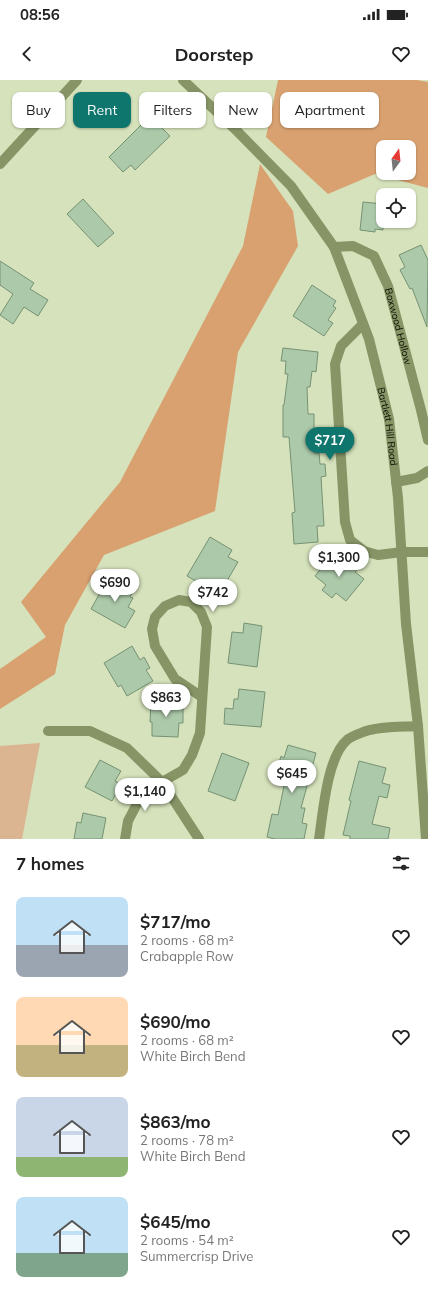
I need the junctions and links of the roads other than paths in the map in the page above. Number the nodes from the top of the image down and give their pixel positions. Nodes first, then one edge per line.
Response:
1 (76, 80) edge
2 (184, 80) edge
3 (0, 164) edge
4 (334, 247) junction
5 (363, 324) junction
6 (428, 440) edge
7 (428, 471) edge
8 (396, 482) junction
9 (402, 552) junction
10 (428, 552) edge
11 (202, 697) junction
12 (418, 726) junction
13 (48, 731) dead end
14 (162, 782) junction
15 (125, 839) edge
16 (199, 839) edge
17 (319, 839) edge
18 (426, 839) edge

1 - 3 street
2 - 4 street, Bartlett Hill Road
4 - 5 street, Bartlett Hill Road
4 - 6 street, Boxwood Hollow
5 - 8 street, Bartlett Hill Road
5 - 9 street
7 - 8 street
8 - 9 street, Bartlett Hill Road
9 - 10 street
9 - 12 street, Bartlett Hill Road
11 - 11 street
11 - 14 street
12 - 17 street
12 - 18 street, Bartlett Hill Road
13 - 14 street
14 - 15 street
14 - 16 street

